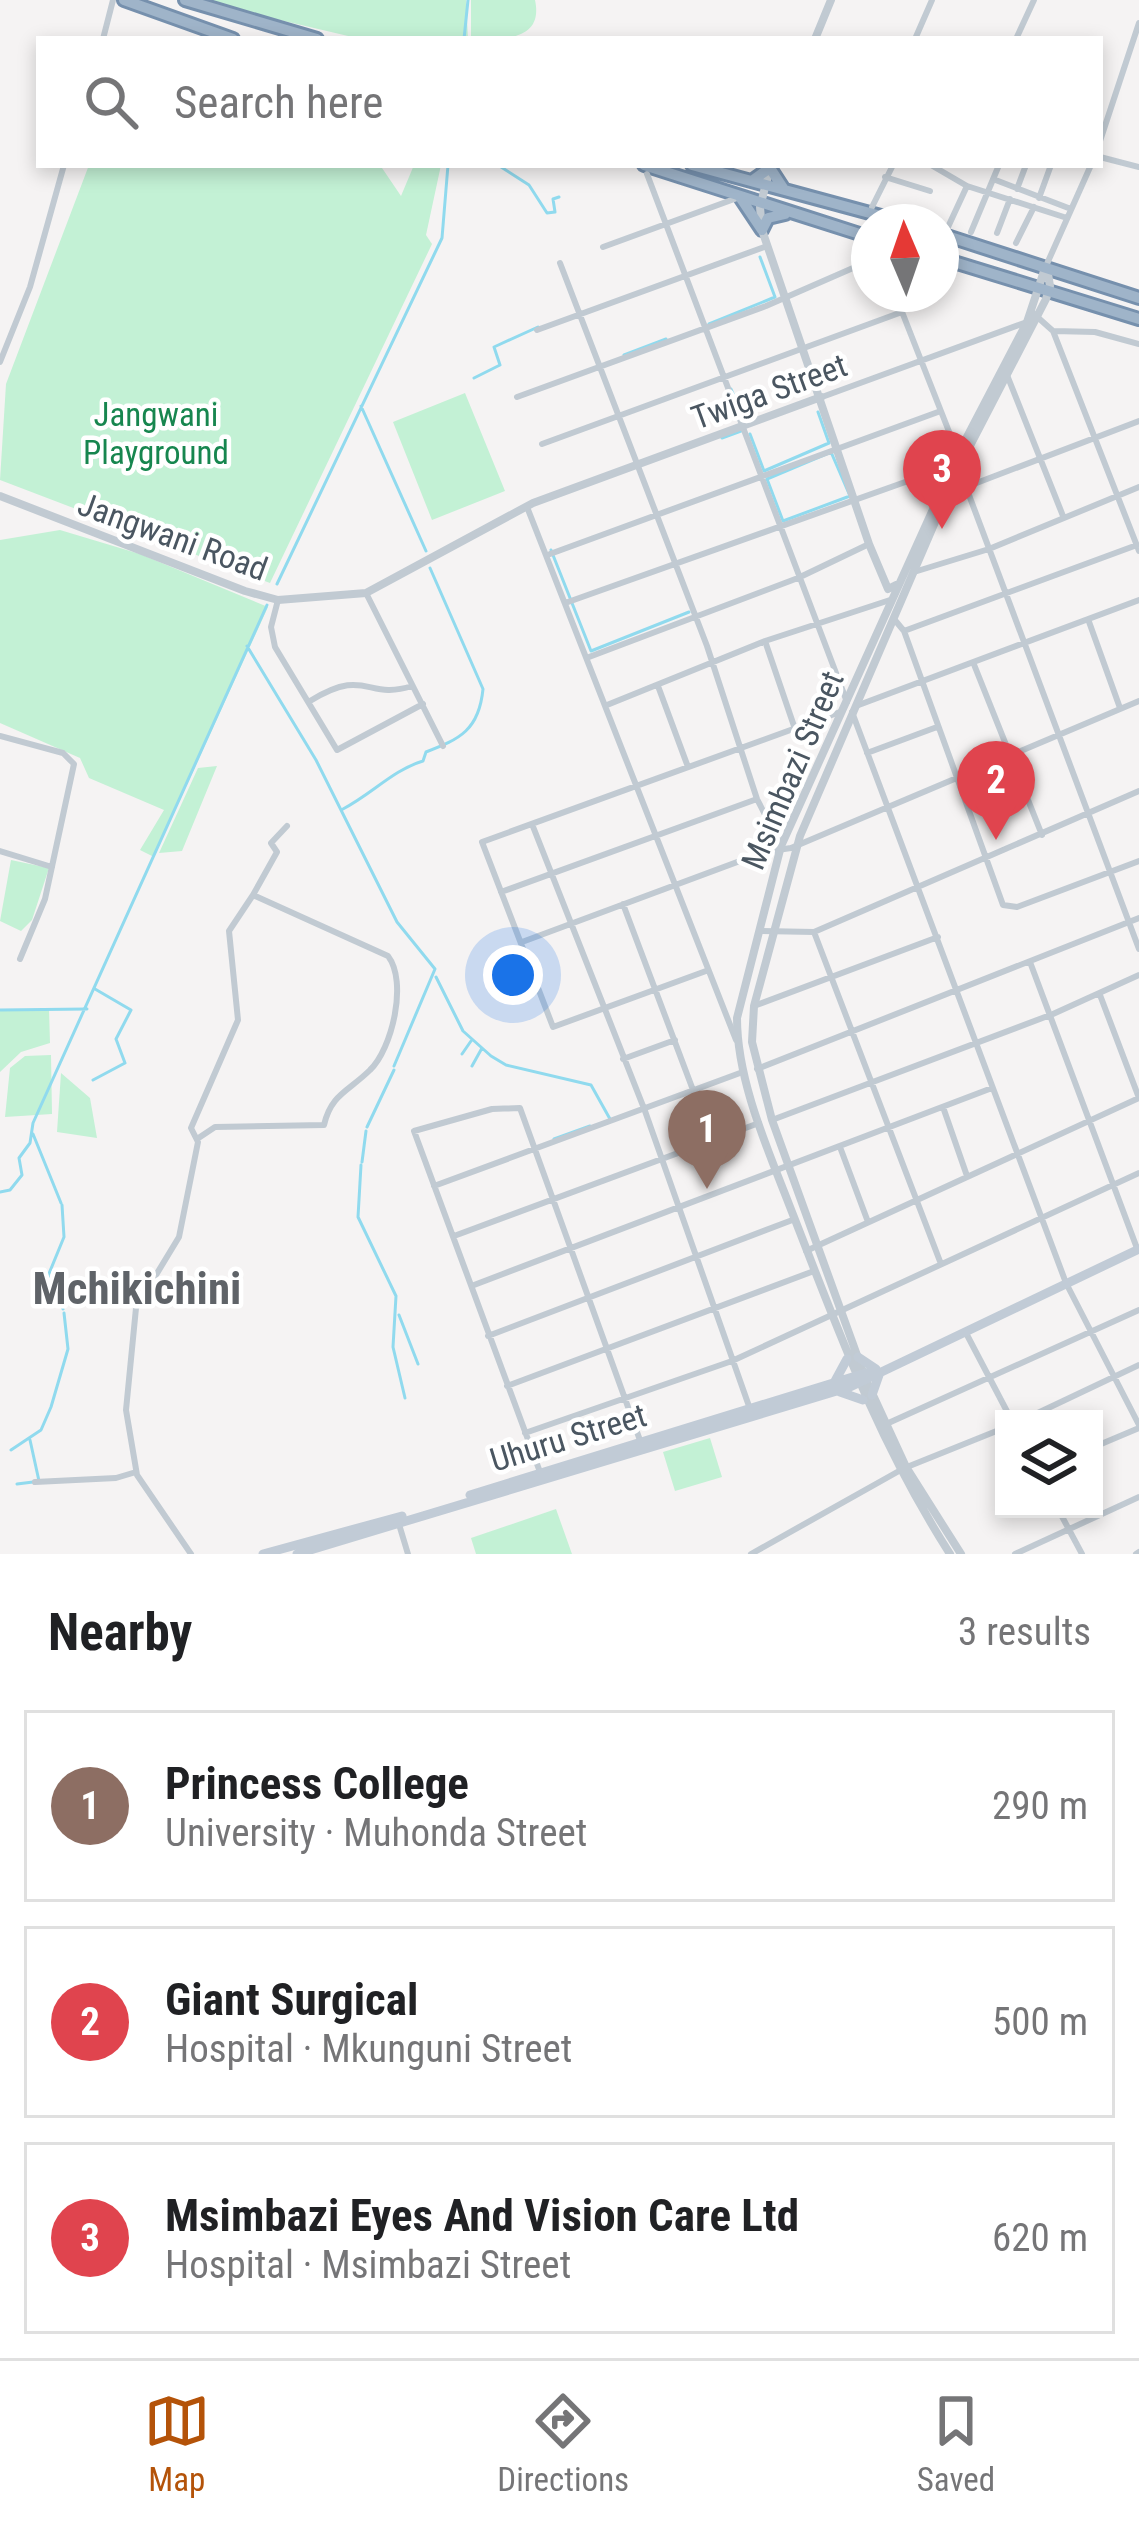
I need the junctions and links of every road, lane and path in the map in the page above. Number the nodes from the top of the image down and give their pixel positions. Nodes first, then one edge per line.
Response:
1 (113, 0) edge
2 (124, 0) edge
3 (185, 0) edge
4 (831, 0) edge
5 (932, 0) edge
6 (1034, 0) edge
7 (1139, 23) edge
8 (104, 36) edge
9 (225, 36) edge
10 (307, 36) edge
11 (816, 36) edge
12 (916, 36) edge
13 (1017, 36) edge
14 (1103, 132) edge
15 (1103, 158) edge
16 (1139, 167) edge
17 (63, 168) edge
18 (703, 168) edge
19 (767, 168) edge
20 (769, 168) edge
21 (771, 168) edge
22 (891, 168) edge
23 (998, 168) edge
24 (1025, 168) edge
25 (1050, 168) edge
26 (1090, 168) edge
27 (646, 169) edge
28 (948, 169) edge
29 (885, 177) junction
30 (993, 179) junction
31 (749, 181) junction
32 (765, 184) junction
33 (967, 186) junction
34 (783, 188) junction
35 (1017, 189) junction
36 (930, 191) dead end
37 (988, 192) junction
38 (740, 197) junction
39 (1039, 198) junction
40 (1010, 199) junction
41 (760, 203) junction
42 (873, 204) edge
43 (958, 204) edge
44 (851, 207) edge
45 (1034, 207) junction
46 (1071, 209) junction
47 (794, 214) junction
48 (1067, 218) junction
49 (666, 225) junction
50 (762, 230) junction
51 (851, 231) edge
52 (971, 232) dead end
53 (997, 233) dead end
54 (959, 236) edge
55 (1016, 243) dead end
56 (767, 246) junction
57 (603, 248) dead end
58 (560, 263) dead end
59 (959, 264) edge
60 (1046, 267) junction
61 (851, 269) edge
62 (687, 276) junction
63 (1044, 291) junction
64 (783, 298) junction
65 (1139, 298) edge
66 (902, 312) joint
67 (582, 317) junction
68 (1032, 317) junction
69 (1139, 320) edge
70 (705, 329) junction
71 (537, 330) dead end
72 (1054, 331) junction
73 (1139, 344) edge
74 (802, 349) junction
75 (921, 361) junction
76 (0, 362) edge
77 (602, 365) junction
78 (1005, 372) junction
79 (724, 377) junction
80 (517, 397) dead end
81 (821, 398) junction
82 (938, 412) junction
83 (620, 416) junction
84 (1139, 421) edge
85 (742, 426) junction
86 (1094, 436) junction
87 (542, 444) dead end
88 (839, 448) junction
89 (962, 456) junction
90 (1041, 458) junction
91 (638, 463) junction
92 (955, 468) junction
93 (760, 477) junction
94 (966, 487) junction
95 (1139, 487) edge
96 (1116, 495) junction
97 (0, 496) edge
98 (857, 500) junction
99 (527, 507) junction
100 (658, 515) junction
101 (1064, 516) junction
102 (779, 528) junction
103 (869, 544) junction
104 (1138, 547) edge
105 (988, 549) junction
106 (550, 554) junction
107 (678, 568) junction
108 (914, 572) junction
109 (798, 578) junction
110 (897, 584) junction
111 (366, 592) junction
112 (1006, 593) junction
113 (278, 600) junction
114 (1139, 600) edge
115 (895, 601) junction
116 (568, 602) junction
117 (696, 615) junction
118 (888, 616) junction
119 (1088, 619) junction
120 (818, 625) junction
121 (904, 631) junction
122 (765, 641) junction
123 (1024, 643) junction
124 (589, 657) junction
125 (973, 662) junction
126 (713, 663) junction
127 (921, 682) junction
128 (658, 685) junction
129 (412, 686) junction
130 (310, 701) junction
131 (1139, 701) edge
132 (423, 704) junction
133 (607, 705) junction
134 (850, 708) junction
135 (1120, 708) junction
136 (938, 727) junction
137 (795, 729) junction
138 (1058, 734) junction
139 (0, 736) edge
140 (443, 746) dead end
141 (740, 749) junction
142 (868, 753) junction
143 (1010, 754) junction
144 (688, 767) junction
145 (956, 776) junction
146 (635, 787) junction
147 (1139, 791) edge
148 (757, 799) junction
149 (887, 805) junction
150 (1088, 814) junction
151 (532, 824) junction
152 (287, 826) dead end
153 (1042, 835) junction
154 (654, 836) junction
155 (798, 844) junction
156 (781, 848) junction
157 (0, 851) edge
158 (988, 860) junction
159 (1139, 861) edge
160 (52, 867) junction
161 (552, 873) junction
162 (1111, 874) junction
163 (673, 886) junction
164 (921, 889) junction
165 (501, 892) junction
166 (253, 895) junction
167 (623, 904) junction
168 (1139, 918) edge
169 (569, 922) junction
170 (1129, 923) junction
171 (757, 931) junction
172 (814, 932) junction
173 (772, 933) junction
174 (938, 937) junction
175 (522, 942) junction
176 (1139, 950) edge
177 (20, 959) dead end
178 (1030, 962) junction
179 (706, 971) junction
180 (1139, 975) edge
181 (832, 979) junction
182 (656, 990) junction
183 (958, 991) junction
184 (1100, 994) junction
185 (754, 1006) junction
186 (604, 1009) junction
187 (1053, 1014) junction
188 (852, 1033) junction
189 (674, 1040) junction
190 (974, 1040) junction
191 (737, 1043) junction
192 (622, 1059) junction
193 (757, 1069) junction
194 (740, 1073) dead end
195 (871, 1081) junction
196 (992, 1088) junction
197 (693, 1090) junction
198 (1139, 1098) edge
199 (943, 1107) junction
200 (645, 1111) junction
201 (772, 1120) junction
202 (1090, 1120) junction
203 (759, 1123) dead end
204 (889, 1128) junction
205 (197, 1139) junction
206 (840, 1147) junction
207 (537, 1149) junction
208 (1016, 1153) junction
209 (661, 1160) junction
210 (782, 1170) junction
211 (1139, 1173) edge
212 (967, 1176) junction
213 (434, 1186) junction
214 (1113, 1186) junction
215 (916, 1200) junction
216 (555, 1201) junction
217 (677, 1209) junction
218 (795, 1219) junction
219 (1041, 1219) junction
220 (868, 1222) junction
221 (454, 1236) junction
222 (572, 1248) junction
223 (811, 1249) junction
224 (1138, 1251) edge
225 (693, 1258) junction
226 (942, 1266) junction
227 (814, 1271) junction
228 (1066, 1283) junction
229 (473, 1285) junction
230 (589, 1298) junction
231 (713, 1309) junction
232 (1139, 1310) edge
233 (837, 1315) junction
234 (965, 1330) junction
235 (1090, 1333) junction
236 (488, 1336) junction
237 (609, 1348) junction
238 (852, 1358) junction
239 (732, 1361) junction
240 (1139, 1364) edge
241 (878, 1372) junction
242 (1113, 1376) junction
243 (860, 1378) junction
244 (987, 1378) junction
245 (507, 1386) junction
246 (836, 1387) junction
247 (624, 1397) junction
248 (867, 1397) junction
249 (750, 1409) junction
250 (1006, 1410) edge
251 (1043, 1410) edge
252 (884, 1425) junction
253 (1139, 1426) edge
254 (995, 1432) edge
255 (526, 1433) junction
256 (641, 1443) junction
257 (1103, 1443) edge
258 (902, 1469) junction
259 (136, 1472) junction
260 (540, 1474) junction
261 (35, 1482) dead end
262 (1139, 1497) edge
263 (1063, 1518) edge
264 (398, 1521) junction
265 (1069, 1529) junction
266 (191, 1554) edge
267 (262, 1554) edge
268 (297, 1554) edge
269 (408, 1554) edge
270 (751, 1554) edge
271 (950, 1554) edge
272 (961, 1554) edge
273 (1015, 1554) edge
274 (1082, 1554) edge

1 - 8 street
2 - 9 highway
3 - 10 highway
4 - 11 street
5 - 12 street
6 - 13 street
7 - 14 street
15 - 16 street
17 - 76 street
18 - 31 highway
19 - 31 highway
20 - 32 street
21 - 34 highway
22 - 29 street
23 - 30 street
24 - 35 street
25 - 39 street
26 - 46 street
27 - 38 highway
27 - 49 street
28 - 33 street
29 - 36 street
29 - 42 street
30 - 35 street
30 - 37 street
31 - 32 highway
32 - 34 highway
32 - 41 street
33 - 37 street
33 - 43 street
34 - 44 highway
35 - 39 street
37 - 40 street
37 - 52 street
38 - 41 highway
38 - 49 street
38 - 50 highway
39 - 46 street
40 - 45 street
40 - 53 street
41 - 47 highway
41 - 50 street
45 - 48 street
45 - 55 street
46 - 48 street
47 - 50 highway
47 - 51 highway
48 - 60 street
49 - 57 street
49 - 62 street
50 - 56 street
54 - 60 highway
56 - 62 street
56 - 64 street
58 - 67 street
59 - 63 highway
60 - 63 street
60 - 65 highway
61 - 64 street
62 - 67 street
62 - 70 street
63 - 68 street, Msimbazi Street
63 - 69 highway
64 - 70 street
64 - 74 street
66 - 74 street
66 - 75 street
67 - 71 street
67 - 77 street
68 - 72 street
68 - 75 street, Twiga Street
68 - 78 street, Msimbazi Street
70 - 77 street
70 - 79 street
72 - 73 street
72 - 86 street
74 - 79 street
74 - 81 street
75 - 81 street, Twiga Street
75 - 82 street
77 - 80 street
77 - 83 street
78 - 89 street, Msimbazi Street
78 - 90 street
79 - 83 street
79 - 85 street
81 - 85 street, Twiga Street
81 - 88 street
82 - 88 street
82 - 89 street
83 - 87 street
83 - 91 street
84 - 86 street
85 - 91 street, Twiga Street
85 - 93 street
86 - 90 street
86 - 96 street
88 - 93 street
88 - 98 street
89 - 92 street, Msimbazi Street
90 - 94 street
90 - 101 street
91 - 99 street, Twiga Street
91 - 100 street
92 - 94 street
92 - 98 street
92 - 108 street, Msimbazi Street
92 - 110 street, Msimbazi Street
93 - 100 street
93 - 102 street
94 - 105 street
95 - 96 street
96 - 101 street
96 - 104 street
97 - 113 street, Jangwani Road
98 - 102 street
98 - 103 street
99 - 106 street
99 - 111 street, Jangwani Road
100 - 106 street
100 - 107 street
101 - 105 street
102 - 107 street
102 - 109 street
103 - 109 street
103 - 110 street
104 - 112 street
105 - 108 street
105 - 112 street
106 - 116 street
107 - 116 street
107 - 117 street
108 - 115 street, Msimbazi Street
109 - 117 street
109 - 120 street
110 - 115 street, Msimbazi Street
111 - 113 street, Jangwani Road
111 - 129 street
112 - 121 street
112 - 123 street
113 - 130 street
114 - 119 street
115 - 118 street, Msimbazi Street
115 - 120 street
116 - 124 street
117 - 124 street
117 - 126 street
118 - 121 street
118 - 134 street, Msimbazi Street
119 - 123 street
119 - 135 street
120 - 122 street
120 - 134 street
121 - 127 street
122 - 126 street
122 - 137 street
123 - 125 street
123 - 138 street
124 - 133 street
125 - 127 street
125 - 143 street
126 - 128 street
126 - 141 street
127 - 134 street
127 - 136 street
128 - 133 street
128 - 144 street
129 - 130 street
129 - 132 street
130 - 132 street
131 - 135 street
132 - 140 street
133 - 146 street
134 - 137 street
134 - 142 street
134 - 155 street, Msimbazi Street
134 - 156 street, Msimbazi Street
135 - 138 street
136 - 142 street
136 - 145 street
137 - 141 street
138 - 143 street
138 - 150 street
139 - 160 street
141 - 144 street
141 - 148 street
142 - 149 street
143 - 145 street
143 - 153 street
144 - 146 street
145 - 149 street
145 - 158 street
146 - 151 street
146 - 154 street
147 - 150 street
148 - 154 street
148 - 156 street
149 - 155 street
149 - 164 street
150 - 153 street
150 - 162 street
151 - 161 street
151 - 165 street
152 - 166 street
153 - 158 street
154 - 161 street
154 - 163 street
155 - 156 street
155 - 173 street, Msimbazi Street
156 - 163 street
156 - 171 street, Msimbazi Street
157 - 160 street
158 - 162 street
158 - 164 street
159 - 162 street
160 - 177 street
161 - 165 street
161 - 169 street
162 - 170 street
163 - 167 street
163 - 179 street
164 - 172 street
164 - 174 street
165 - 175 street
166 - 205 street
166 - 205 street
167 - 169 street
167 - 182 street
168 - 170 street
169 - 175 street
169 - 186 street
170 - 176 street
170 - 178 street
171 - 173 street
171 - 191 street, Msimbazi Street
172 - 173 street
172 - 181 street
173 - 185 street, Msimbazi Street
174 - 181 street
174 - 183 street
175 - 186 street
178 - 183 street
178 - 187 street
179 - 182 street
179 - 191 street
180 - 184 street
181 - 185 street
181 - 188 street
182 - 186 street
182 - 189 street
183 - 188 street
183 - 190 street
184 - 187 street
184 - 198 street
185 - 193 street, Msimbazi Street
186 - 192 street
187 - 190 street
187 - 202 street
188 - 193 street
188 - 195 street
189 - 192 street
189 - 197 street
190 - 195 street
190 - 196 street
191 - 210 street, Msimbazi Street
192 - 200 street
193 - 201 street, Msimbazi Street
194 - 197 street
195 - 201 street
195 - 204 street
196 - 199 street
196 - 208 street
197 - 200 street
198 - 202 street
199 - 204 street
199 - 212 street
200 - 207 street
200 - 209 street
201 - 210 street, Msimbazi Street
202 - 208 street
202 - 214 street
203 - 209 street
204 - 206 street
204 - 215 street
205 - 259 street
206 - 210 street
206 - 220 street
207 - 213 street
207 - 213 street
207 - 216 street
208 - 212 street
208 - 219 street
209 - 216 street
209 - 217 street
210 - 217 street
210 - 218 street, Msimbazi Street
210 - 223 street, Msimbazi Street
211 - 214 street
212 - 215 street
213 - 221 street
214 - 219 street
214 - 224 street
215 - 220 street
215 - 226 street
216 - 221 street
216 - 222 street
217 - 222 street
217 - 225 street
218 - 223 street, Msimbazi Street
218 - 225 street
219 - 226 street
219 - 228 street
220 - 223 street
221 - 229 street
222 - 229 street
222 - 230 street
223 - 227 street, Msimbazi Street
223 - 233 street, Msimbazi Street
224 - 228 main road, Uhuru Street
225 - 230 street
225 - 231 street
226 - 233 street
227 - 231 street
227 - 233 street, Msimbazi Street
228 - 234 main road, Uhuru Street
228 - 235 street
229 - 236 street
230 - 236 street
230 - 237 street
231 - 237 street
231 - 239 street
232 - 235 street
233 - 238 street, Msimbazi Street
233 - 239 street
234 - 241 main road, Uhuru Street
234 - 244 street
235 - 242 street
235 - 244 street
236 - 245 street
237 - 245 street
237 - 247 street
238 - 241 main road
238 - 243 street, Msimbazi Street
238 - 246 main road
239 - 247 street
239 - 249 street
240 - 242 street
241 - 243 main road, Uhuru Street
241 - 248 main road
242 - 251 street
242 - 253 street
243 - 246 main road, Uhuru Street
243 - 248 street, Msimbazi Street
244 - 250 street
244 - 252 street
245 - 255 street
246 - 248 main road
246 - 249 main road, Uhuru Street
246 - 264 main road, Uhuru Street
247 - 255 street
247 - 256 street
248 - 252 street
248 - 258 street
249 - 256 main road, Uhuru Street
252 - 258 street
253 - 257 street
254 - 258 street
255 - 260 street
256 - 260 main road, Uhuru Street
258 - 270 street
258 - 271 street
258 - 272 street
259 - 261 street
259 - 266 street
260 - 264 main road, Uhuru Street
262 - 265 street
263 - 265 street
264 - 267 main road, Uhuru Street
264 - 268 main road, Uhuru Street
264 - 269 street
265 - 273 street
265 - 274 street

